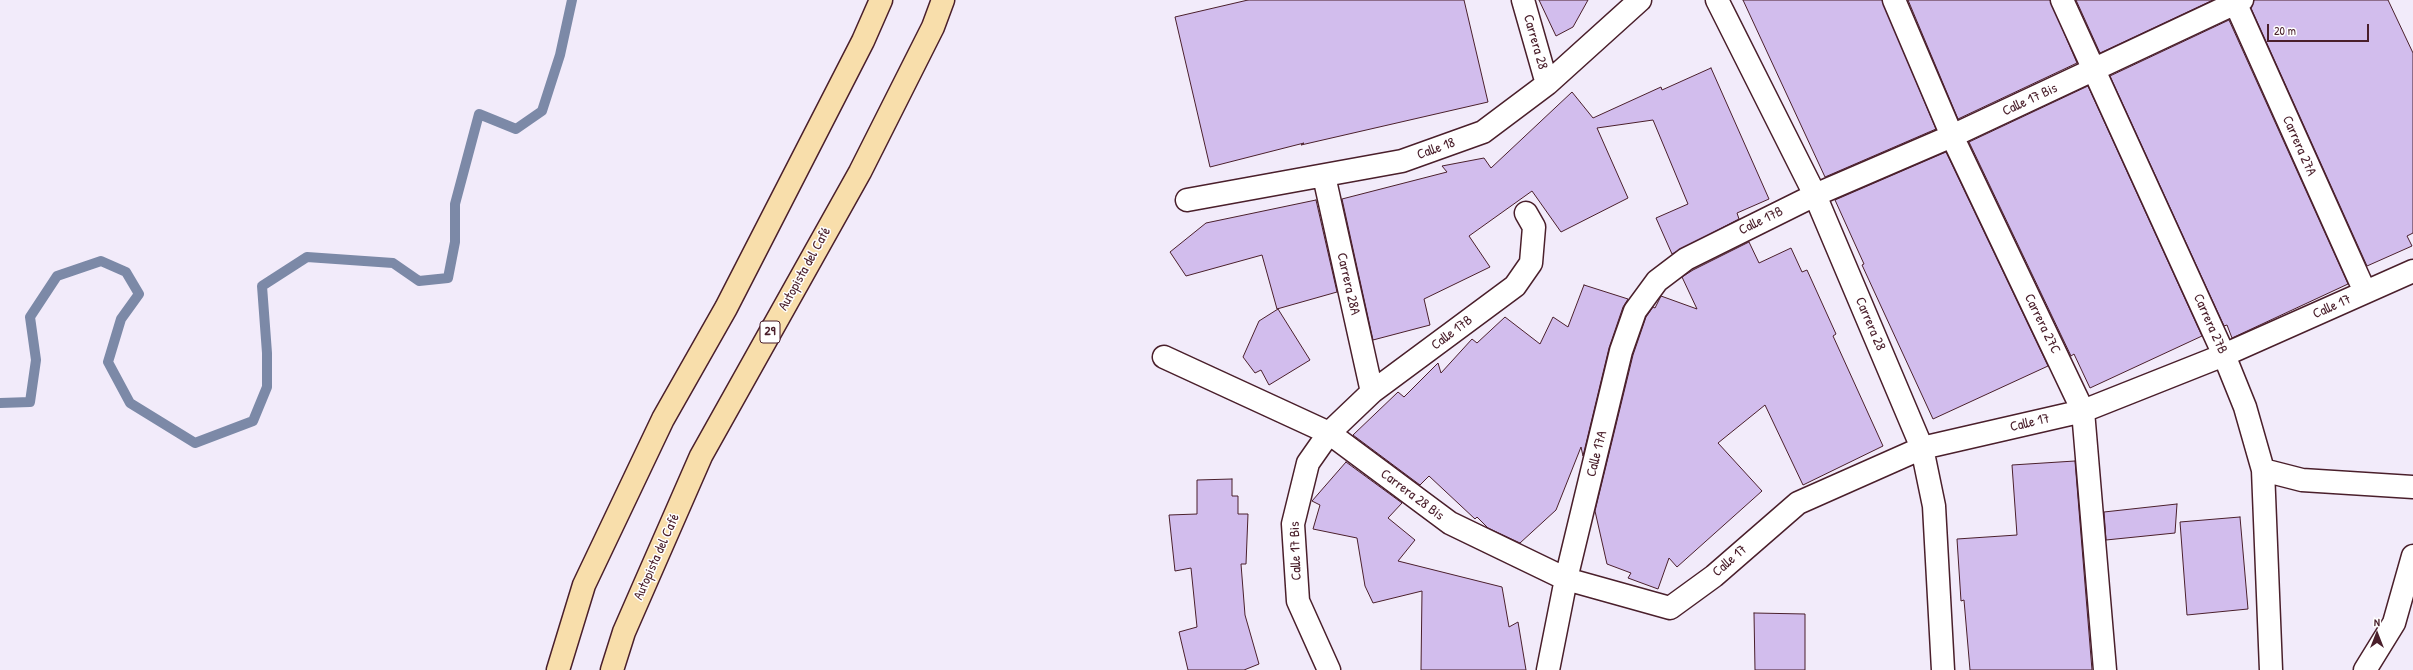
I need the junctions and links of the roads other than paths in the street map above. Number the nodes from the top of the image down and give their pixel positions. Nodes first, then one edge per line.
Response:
1 (881, 0) edge
2 (943, 0) edge
3 (1523, 0) edge
4 (1640, 0) edge
5 (1717, 0) edge
6 (1894, 0) edge
7 (2062, 0) edge
8 (2237, 1) edge
9 (2094, 69) junction
10 (1547, 84) junction
11 (1952, 136) junction
12 (1324, 176) junction
13 (1815, 195) junction
14 (1187, 200) dead end
15 (1526, 213) dead end
16 (1686, 259) joint
17 (2413, 272) edge
18 (2365, 292) junction
19 (2224, 355) junction
20 (1164, 357) dead end
21 (1372, 392) junction
22 (2083, 411) junction
23 (1329, 433) junction
24 (1922, 448) junction
25 (2263, 470) junction
26 (2413, 487) edge
27 (2413, 556) edge
28 (1566, 579) junction
29 (1670, 608) joint
30 (558, 670) edge
31 (612, 670) edge
32 (1329, 670) edge
33 (1548, 670) edge
34 (1943, 670) edge
35 (2105, 670) edge
36 (2272, 670) edge
37 (2365, 670) edge

1 - 30 highway
2 - 31 highway, Autopista del Café / 29
3 - 10 street, Carrera 28
4 - 10 street, Calle 18
5 - 13 street, Carrera 28
6 - 11 street, Carrera 27C
7 - 9 street, Carrera 27B
8 - 9 street, Calle 17 Bis
8 - 18 street, Carrera 27A
9 - 11 street, Calle 17 Bis
9 - 19 street, Carrera 27B
10 - 12 street, Calle 18
11 - 13 street, Calle 17 Bis
11 - 22 street, Carrera 27C
12 - 14 street, Calle 18
12 - 21 street, Carrera 28A
13 - 16 street, Calle 17B
13 - 24 street, Carrera 28
15 - 21 street, Calle 17B
16 - 28 street, Calle 17A
17 - 18 street, Calle 17
18 - 19 street, Calle 17
19 - 22 street, Calle 17
19 - 25 street, Carrera 27B
20 - 23 street, Carrera 28 Bis
21 - 23 street, Calle 17B
22 - 24 street, Calle 17
22 - 35 street, Carrera 27C
23 - 28 street, Carrera 28 Bis
23 - 32 street, Calle 17 Bis
24 - 29 street, Calle 17
24 - 34 street, Carrera 28
25 - 26 street
25 - 36 street, Carrera 27B
27 - 37 street
28 - 29 street, Carrera 28 Bis
28 - 33 street, Calle 17A

